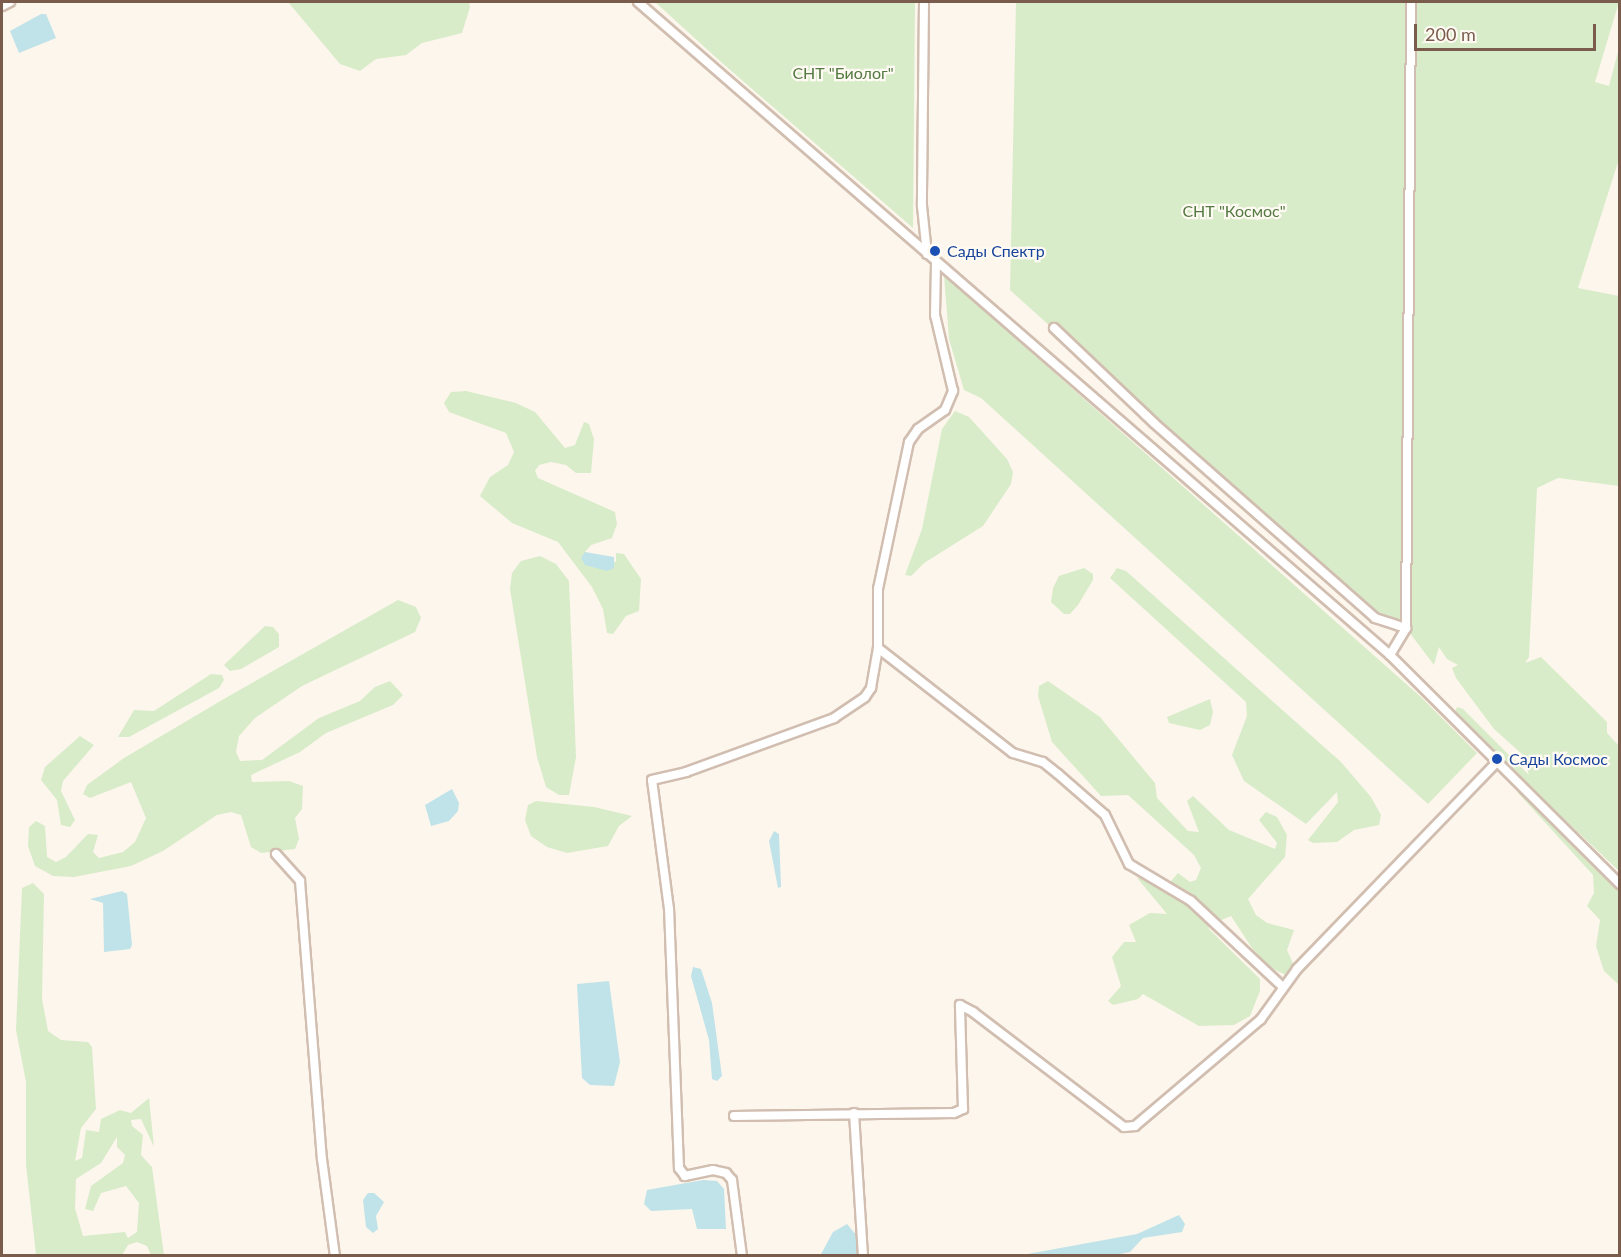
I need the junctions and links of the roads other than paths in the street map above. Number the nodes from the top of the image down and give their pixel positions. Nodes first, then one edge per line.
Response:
1 (10, 2) edge
2 (638, 2) edge
3 (924, 2) edge
4 (1411, 2) edge
5 (2, 6) edge
6 (927, 254) junction
7 (936, 262) junction
8 (1054, 328) dead end
9 (1406, 628) junction
10 (878, 648) junction
11 (1390, 655) junction
12 (1497, 762) junction
13 (276, 855) dead end
14 (1620, 884) edge
15 (1283, 987) junction
16 (854, 1113) junction
17 (734, 1116) dead end
18 (334, 1256) edge
19 (742, 1256) edge
20 (863, 1256) edge

1 - 5 street
2 - 6 street
3 - 6 street
4 - 9 street
6 - 7 street
7 - 10 street
7 - 11 street
8 - 9 street
9 - 11 street
10 - 15 street
10 - 19 street
11 - 12 street
12 - 14 street
12 - 15 street
13 - 18 street
15 - 16 street
16 - 17 street
16 - 20 street

